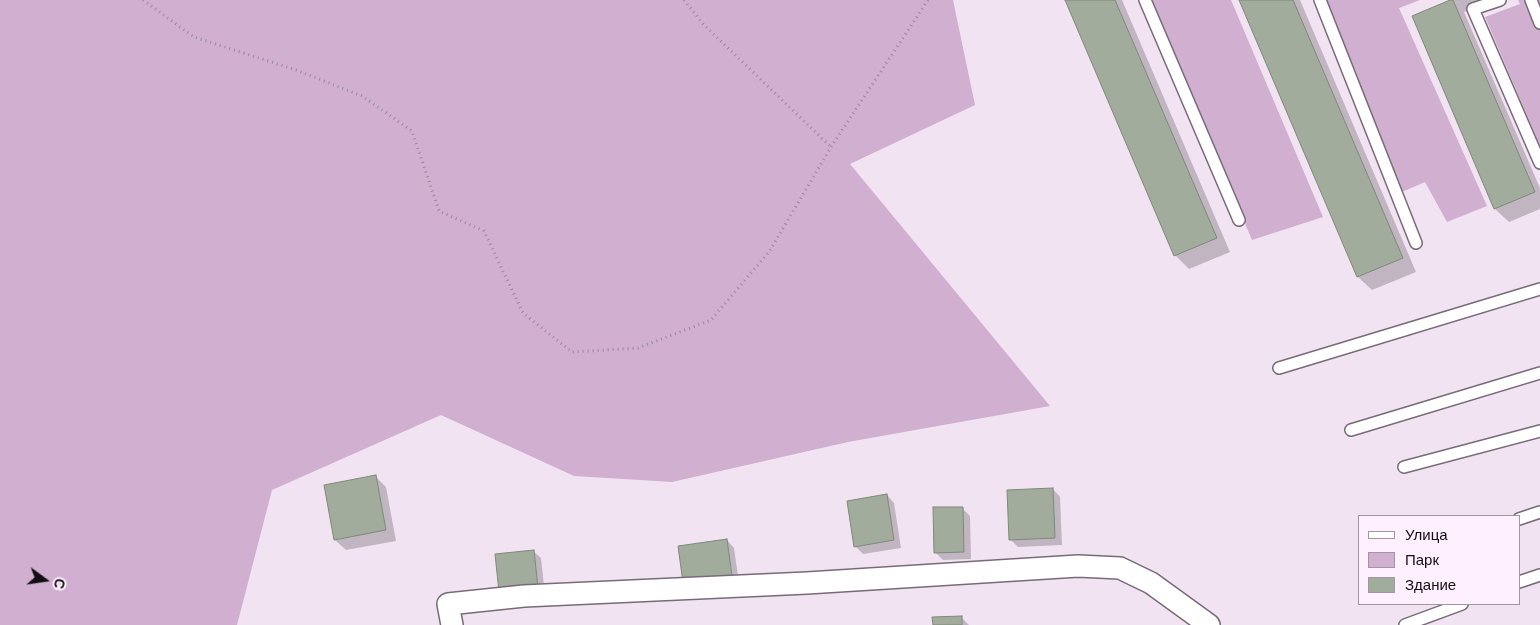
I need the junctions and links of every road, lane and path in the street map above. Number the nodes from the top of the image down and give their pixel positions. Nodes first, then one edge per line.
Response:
1 (143, 0) edge
2 (684, 0) edge
3 (928, 0) edge
4 (1146, 0) edge
5 (1320, 0) edge
6 (1500, 0) edge
7 (1530, 0) edge
8 (1540, 23) edge
9 (830, 147) junction
10 (1540, 163) edge
11 (1239, 220) dead end
12 (1416, 242) dead end
13 (1540, 290) edge
14 (1279, 368) dead end
15 (1540, 373) edge
16 (1351, 430) dead end
17 (1540, 431) edge
18 (1404, 467) dead end
19 (1540, 512) edge
20 (1520, 520) edge
21 (1540, 574) edge
22 (1520, 582) edge
23 (1459, 605) edge
24 (452, 625) edge
25 (1209, 625) edge
26 (1405, 625) edge

1 - 9 path
2 - 9 path
3 - 9 path
4 - 11 lane
5 - 12 lane
6 - 10 lane
7 - 8 lane
13 - 14 lane
15 - 16 lane
17 - 18 lane
19 - 20 lane
21 - 22 lane
23 - 26 lane
24 - 25 street

